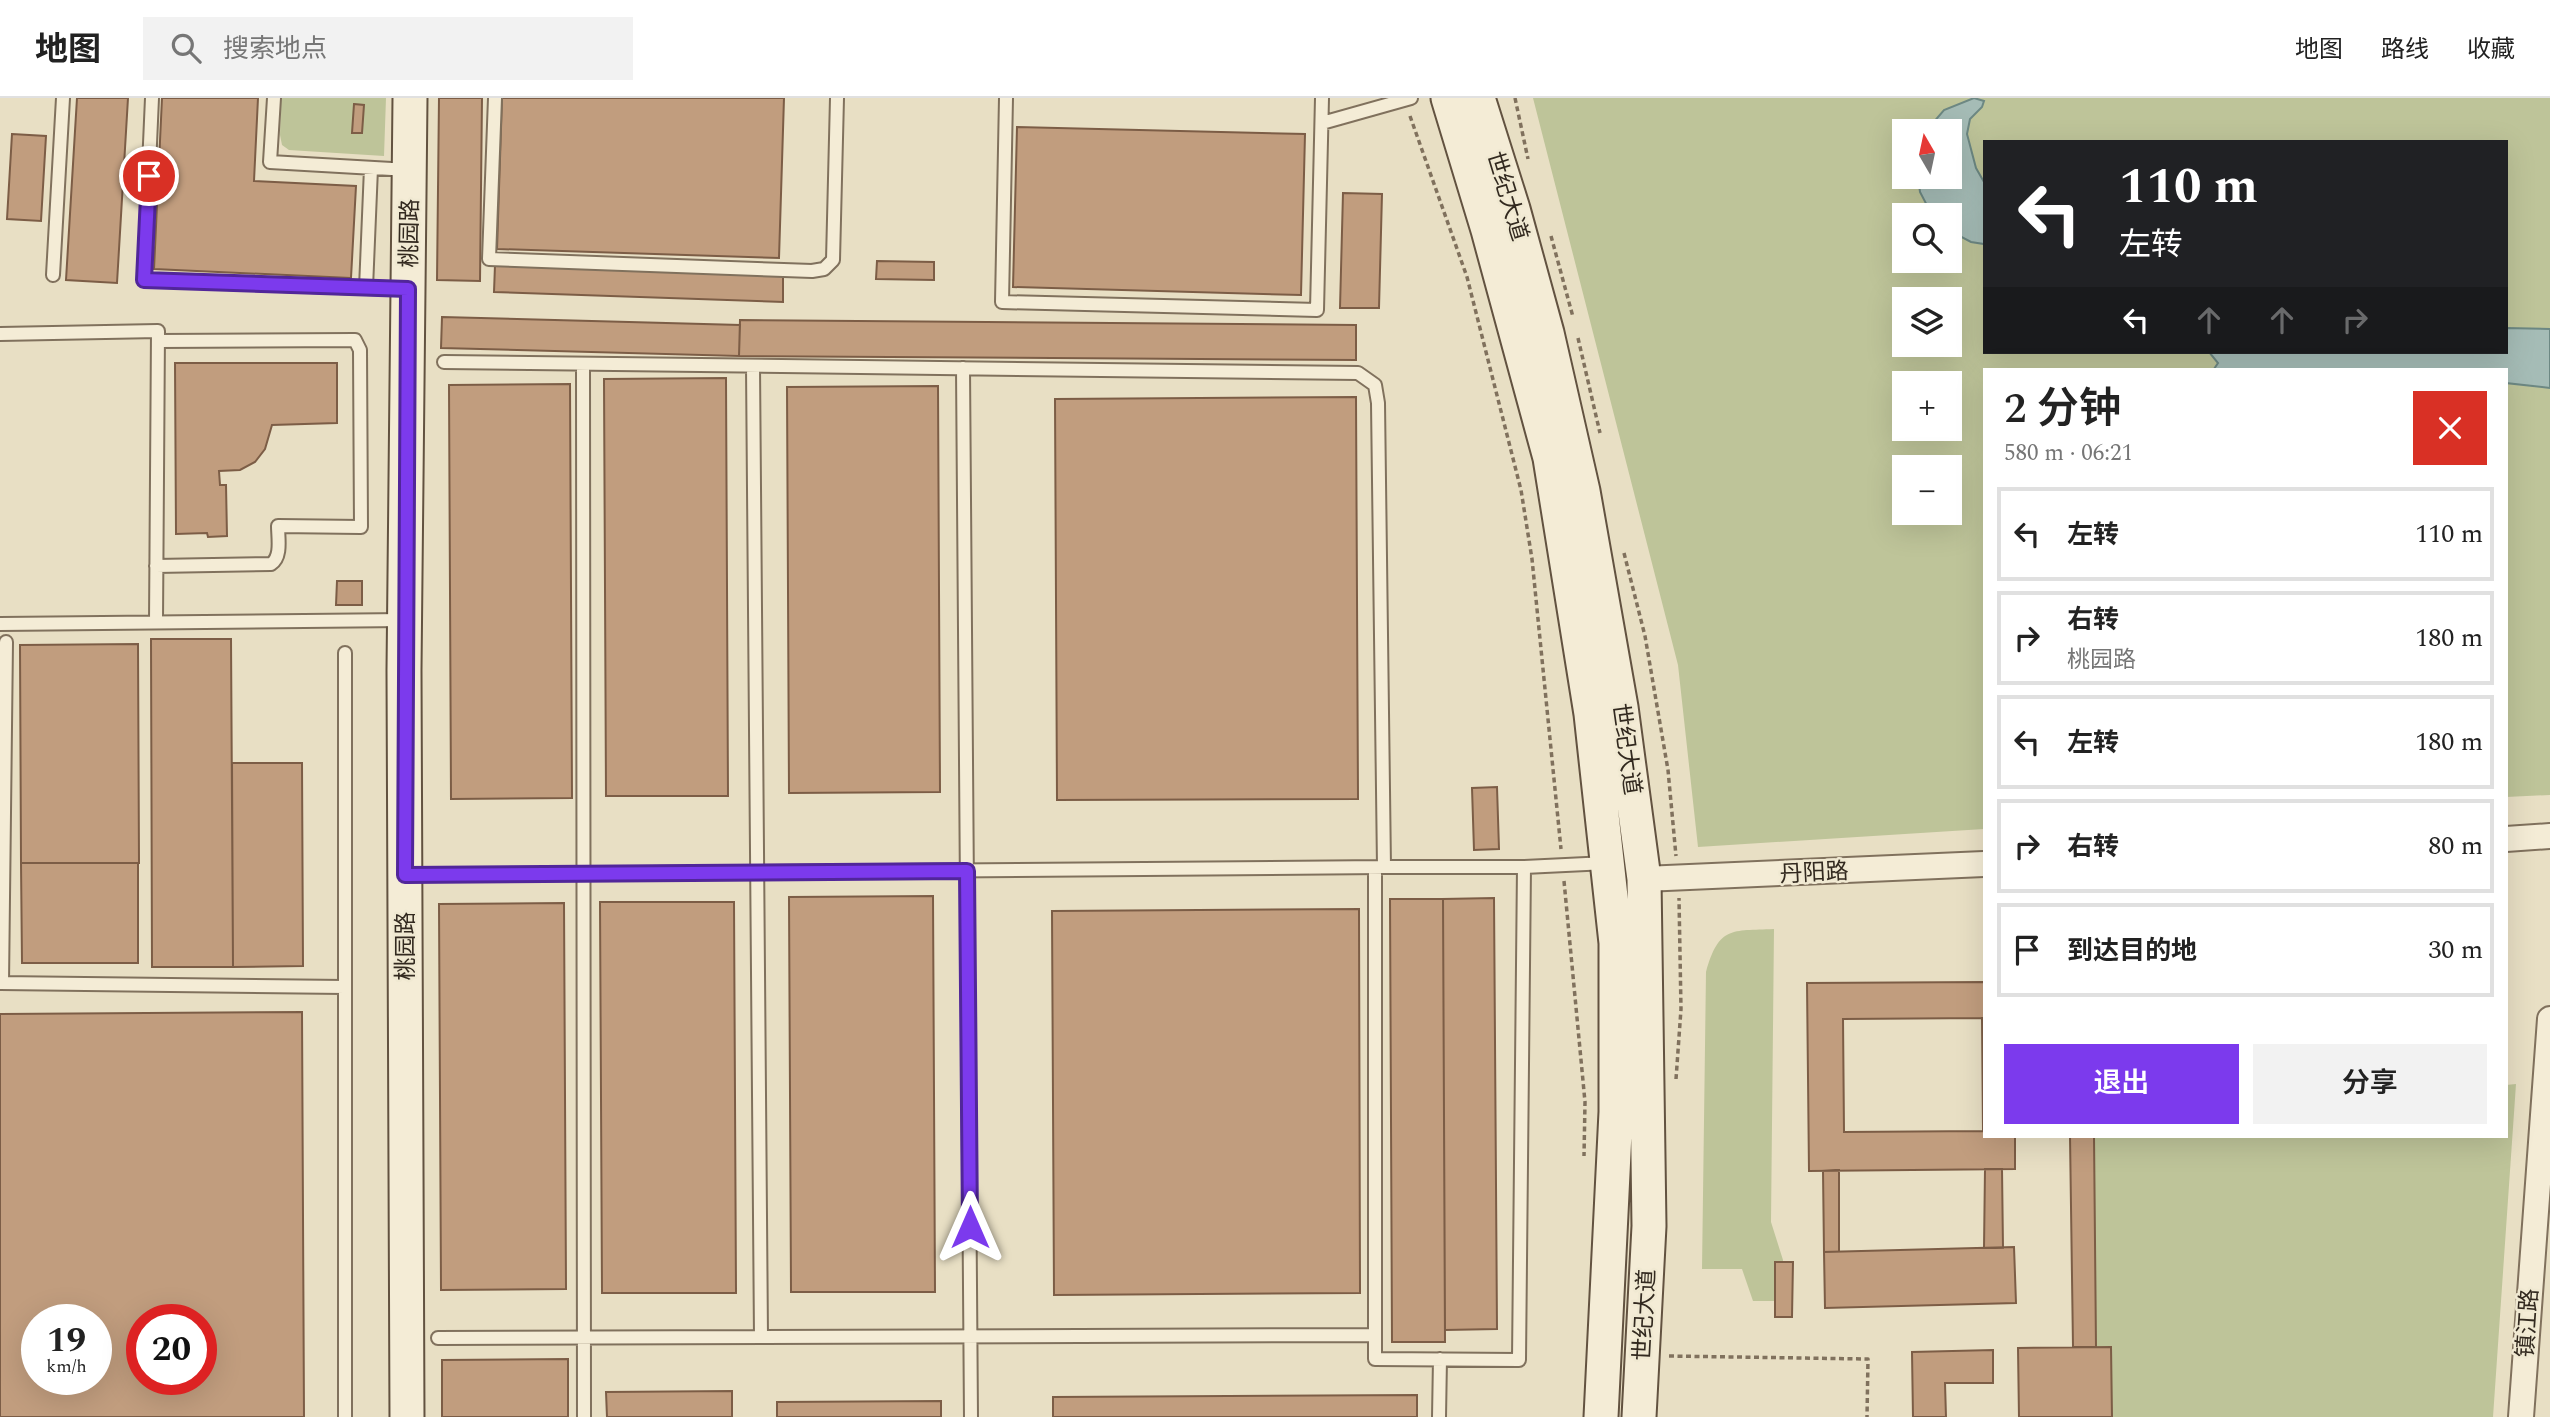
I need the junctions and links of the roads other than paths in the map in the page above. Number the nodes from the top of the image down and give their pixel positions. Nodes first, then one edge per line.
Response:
1 (63, 98) edge
2 (152, 98) edge
3 (274, 98) edge
4 (410, 98) edge
5 (495, 98) edge
6 (837, 98) edge
7 (1006, 98) edge
8 (1322, 98) edge
9 (1448, 98) edge
10 (1478, 98) edge
11 (1408, 99) edge
12 (1322, 123) junction
13 (371, 168) junction
14 (410, 170) junction
15 (1501, 220) junction
16 (54, 275) dead end
17 (366, 288) junction
18 (408, 289) junction
19 (0, 334) edge
20 (158, 341) junction
21 (444, 362) dead end
22 (583, 363) junction
23 (753, 366) junction
24 (963, 368) junction
25 (156, 566) junction
26 (405, 620) junction
27 (156, 622) junction
28 (0, 624) edge
29 (6, 642) dead end
30 (345, 653) dead end
31 (2550, 836) edge
32 (2508, 838) edge
33 (2, 851) edge
34 (1607, 863) junction
35 (1983, 864) edge
36 (1380, 867) junction
37 (1524, 867) junction
38 (967, 871) junction
39 (757, 872) junction
40 (584, 873) junction
41 (405, 875) junction
42 (1644, 879) junction
43 (1, 983) edge
44 (345, 987) junction
45 (2550, 1019) edge
46 (2542, 1217) edge
47 (1375, 1335) junction
48 (970, 1336) junction
49 (761, 1337) junction
50 (438, 1338) dead end
51 (584, 1338) junction
52 (1440, 1359) junction
53 (345, 1417) edge
54 (407, 1417) edge
55 (584, 1417) edge
56 (971, 1417) edge
57 (1439, 1417) edge
58 (1601, 1417) edge
59 (1639, 1417) edge
60 (2521, 1417) edge

1 - 16 lane
2 - 17 lane
3 - 13 lane
4 - 14 street, 桃园路
5 - 6 lane
7 - 12 lane
8 - 12 lane
9 - 15 street, 世纪大道
10 - 15 street, 世纪大道
11 - 12 lane
13 - 14 lane
13 - 17 lane
14 - 18 street, 桃园路
15 - 34 street, 世纪大道
15 - 42 street, 世纪大道
17 - 18 lane
18 - 26 street, 桃园路
19 - 20 lane
20 - 25 lane
20 - 25 lane
21 - 22 lane
22 - 23 lane
22 - 40 lane
23 - 24 lane
23 - 39 lane
24 - 36 lane
24 - 38 lane
25 - 27 lane
26 - 27 lane
26 - 41 street, 桃园路
27 - 28 lane
29 - 33 lane
30 - 44 lane
31 - 32 street
33 - 43 lane
34 - 37 lane
34 - 58 street, 世纪大道
35 - 42 street, 丹阳路
36 - 37 lane
36 - 38 lane
36 - 47 lane
37 - 52 lane
38 - 39 lane
38 - 48 lane
39 - 40 lane
39 - 49 lane
40 - 41 lane
40 - 51 lane
41 - 54 street, 桃园路
42 - 59 street, 世纪大道
43 - 44 lane
44 - 53 lane
45 - 46 street, 镇江路
46 - 60 street, 镇江路
47 - 48 lane
47 - 52 lane
48 - 49 lane
48 - 56 lane
49 - 51 lane
50 - 51 lane
51 - 55 lane
52 - 57 lane

